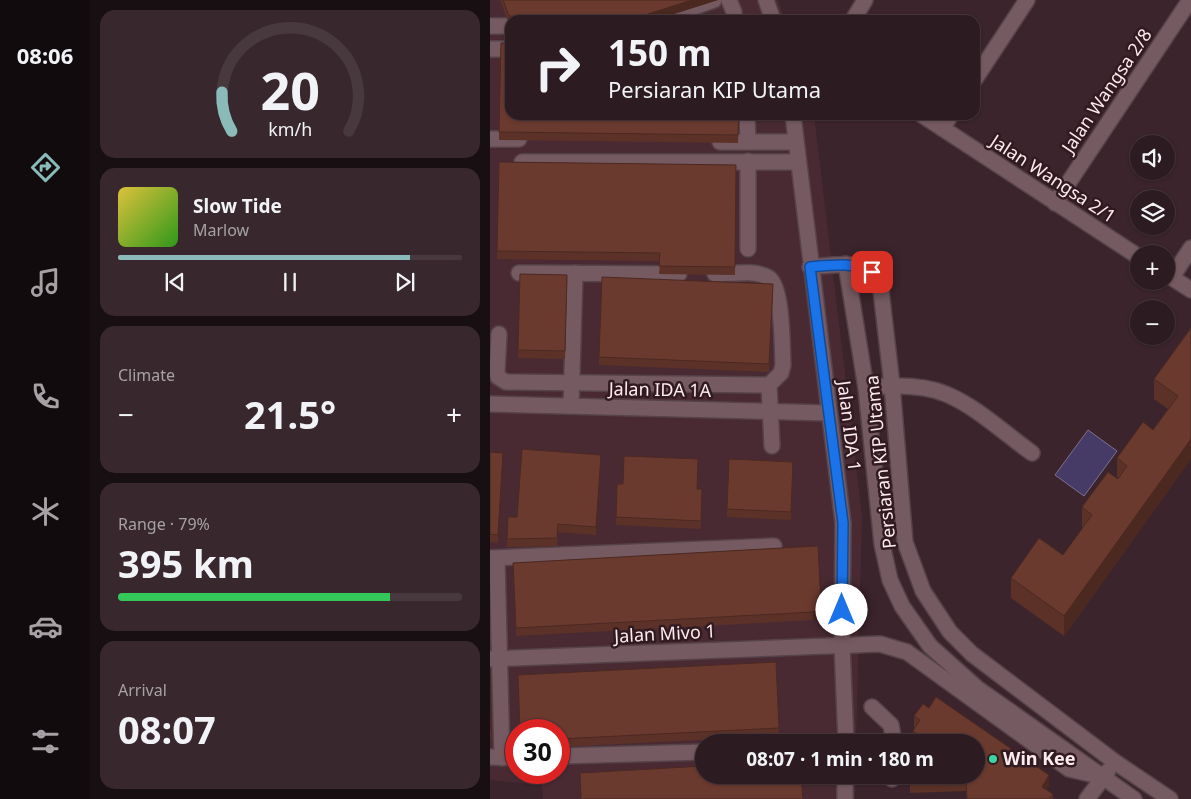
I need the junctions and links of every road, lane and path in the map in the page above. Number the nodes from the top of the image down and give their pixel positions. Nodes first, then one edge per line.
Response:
1 (714, 0) edge
2 (766, 0) edge
3 (865, 0) edge
4 (1027, 0) edge
5 (1190, 0) edge
6 (672, 15) edge
7 (771, 15) edge
8 (856, 15) edge
9 (490, 26) edge
10 (505, 26) edge
11 (505, 49) edge
12 (490, 50) edge
13 (980, 71) edge
14 (748, 120) edge
15 (793, 120) edge
16 (930, 120) edge
17 (948, 120) edge
18 (942, 128) junction
19 (490, 139) edge
20 (530, 139) edge
21 (708, 142) edge
22 (748, 142) junction
23 (796, 142) junction
24 (748, 161) junction
25 (522, 162) edge
26 (798, 162) junction
27 (1055, 203) junction
28 (1191, 248) edge
29 (748, 249) dead end
30 (1130, 250) edge
31 (846, 264) junction
32 (810, 267) junction
33 (1175, 268) edge
34 (519, 273) edge
35 (575, 273) junction
36 (1175, 280) edge
37 (1191, 290) edge
38 (499, 334) dead end
39 (572, 381) junction
40 (670, 384) junction
41 (769, 385) junction
42 (892, 385) junction
43 (866, 388) junction
44 (490, 404) edge
45 (572, 406) junction
46 (672, 409) junction
47 (770, 411) junction
48 (828, 413) junction
49 (772, 446) dead end
50 (1032, 453) dead end
51 (774, 546) edge
52 (493, 559) edge
53 (938, 616) junction
54 (917, 628) junction
55 (842, 645) junction
56 (495, 660) edge
57 (872, 707) dead end
58 (846, 734) edge
59 (893, 734) edge
60 (695, 752) edge
61 (570, 756) edge
62 (503, 757) edge
63 (1115, 762) junction
64 (1104, 777) junction
65 (845, 784) edge
66 (845, 799) edge
67 (1086, 799) edge
68 (1134, 799) edge
69 (1170, 799) edge

1 - 6 street
2 - 7 street
3 - 8 street
4 - 13 street
5 - 27 street, Jalan Wangsa 2/8
9 - 10 street
11 - 12 street
14 - 22 street
15 - 23 street, Jalan IDA 1
16 - 18 street, Jalan Wangsa 2/1
17 - 18 street
18 - 27 street, Jalan Wangsa 2/1
19 - 20 street
21 - 22 street
22 - 23 street
23 - 26 street, Jalan IDA 1
24 - 25 street
24 - 26 street
24 - 29 street
26 - 32 street, Jalan IDA 1
27 - 30 street, Jalan Wangsa 2/1
28 - 33 street
31 - 32 street, Persiaran KIP Utama
31 - 42 street, Persiaran KIP Utama
31 - 43 street, Persiaran KIP Utama
32 - 48 street, Jalan IDA 1
34 - 35 street
35 - 39 street
35 - 41 street
36 - 37 street
38 - 39 street
39 - 40 street
39 - 45 street
40 - 41 street
40 - 46 street
41 - 47 street
42 - 43 street
42 - 50 street
42 - 53 street, Persiaran KIP Utama
43 - 54 street, Persiaran KIP Utama
44 - 45 street, Jalan IDA 1A
45 - 46 street, Jalan IDA 1A
46 - 47 street, Jalan IDA 1A
47 - 48 street, Jalan IDA 1A
47 - 49 street
48 - 55 street, Jalan IDA 1
51 - 52 street
52 - 56 street
53 - 54 street
53 - 63 street, Persiaran KIP Utama
54 - 64 street, Persiaran KIP Utama
55 - 56 street, Jalan Mivo 1
55 - 58 street, Jalan IDA 1
55 - 64 street, Jalan Mivo 1
56 - 62 street
57 - 59 street
60 - 61 street
63 - 64 street
63 - 69 street, Persiaran KIP Utama
64 - 67 street
64 - 68 street, Persiaran KIP Utama
65 - 66 street

